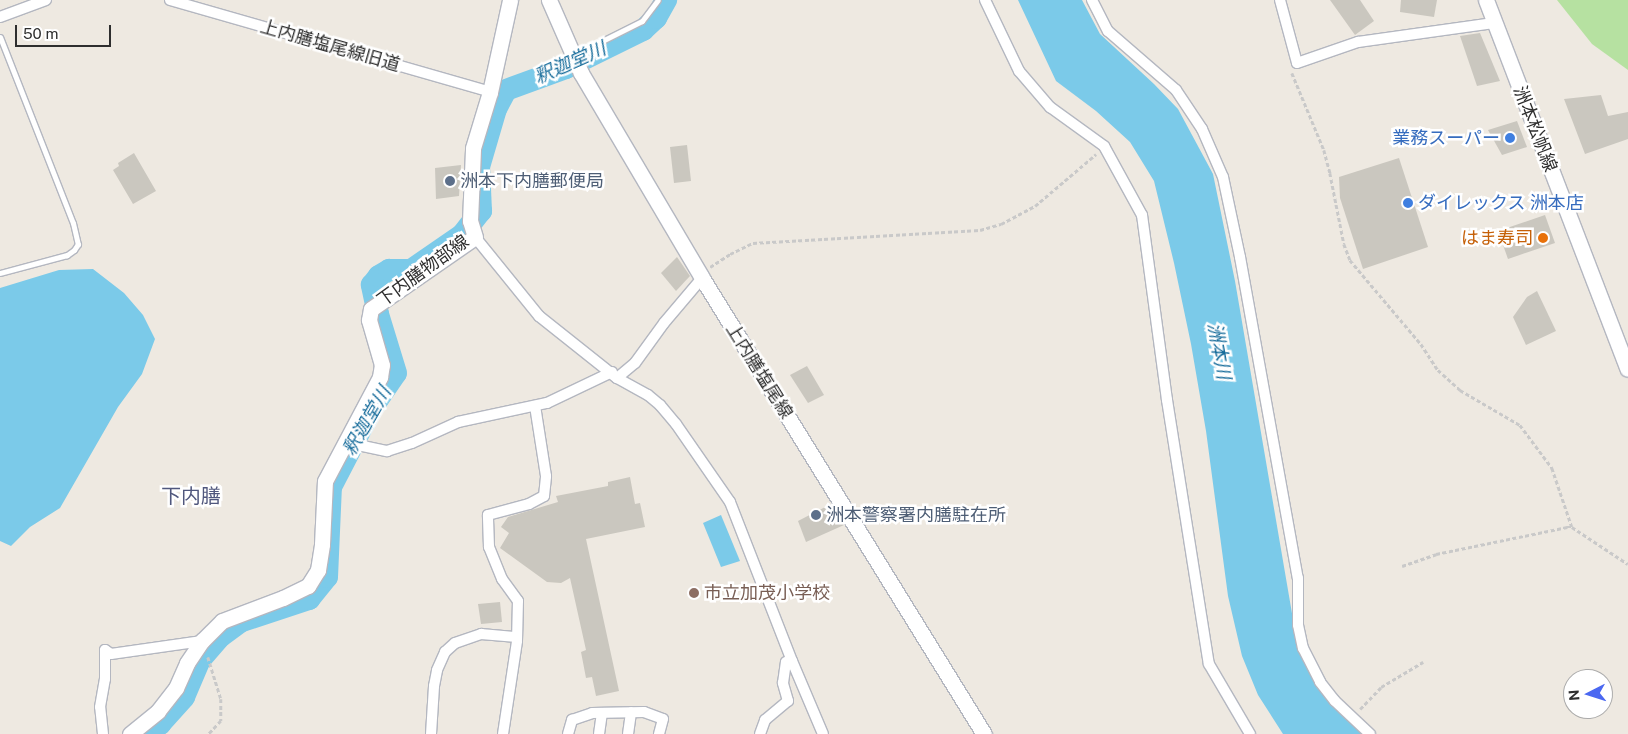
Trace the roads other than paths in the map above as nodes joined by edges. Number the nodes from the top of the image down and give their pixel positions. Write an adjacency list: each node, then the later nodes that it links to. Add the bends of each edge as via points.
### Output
1 (46, 0): 10 (street)
2 (170, 0): 14 (street, 上内膳塩尾線旧道)
3 (510, 0): 14 (main road, 下内膳物部線)
4 (549, 0): 13 (main road, 上内膳塩尾線)
5 (658, 0): 13 (lane, via 642,21)
6 (985, 0): 38 (street, via 1019,71 1050,107 1104,146 1142,215 1167,400 1209,664)
7 (1092, 0): 39 (street, via 1108,32 1176,90 1202,129 1223,177 1298,578 1298,624 1303,648 1320,682)
8 (1280, 0): 11 (street, via 1297,63 1358,42)
9 (1486, 0): 11 (main road, 洲本松帆線)
10 (0, 18)
11 (1494, 23): 18 (main road, 洲本松帆線)
12 (0, 37): 16 (lane, via 73,223 78,244 67,255)
13 (574, 56): 17 (main road, 上内膳塩尾線)
14 (490, 92): 15 (main road, 下内膳物部線, via 474,148)
15 (472, 229): 19 (street, via 539,316 589,358); 21 (main road, 下内膳物部線, via 376,305 369,320 382,365 380,377)
16 (0, 273)
17 (702, 278): 19 (street, via 635,363); 37 (main road, 上内膳塩尾線)
18 (1628, 369)
19 (615, 375): 20 (street); 24 (street, via 660,405 730,502)
20 (535, 406): 21 (street, via 458,422 386,451); 22 (street, via 546,476 544,496 529,504 488,514 489,547 502,579 518,601)
21 (351, 442): 23 (main road, 下内膳物部線, via 325,481 318,570 308,586 222,621)
22 (517, 637): 29 (street, via 482,634 454,642 445,652 434,686); 30 (street)
23 (202, 642): 27 (street, via 111,654 105,650 100,714); 28 (main road, 下内膳物部線, via 187,663 176,688 158,711)
24 (792, 661): 35 (street, via 786,662 783,683 788,701 765,720); 36 (street)
25 (631, 712): 26 (street); 33 (street); 34 (street, via 644,712 662,719)
26 (602, 713): 31 (street, via 572,720); 32 (street)
27 (104, 734)
28 (130, 734)
29 (431, 734)
30 (502, 734)
31 (568, 734)
32 (599, 734)
33 (628, 734)
34 (659, 734)
35 (760, 734)
36 (823, 734)
37 (984, 734)
38 (1250, 734)
39 (1370, 734)

